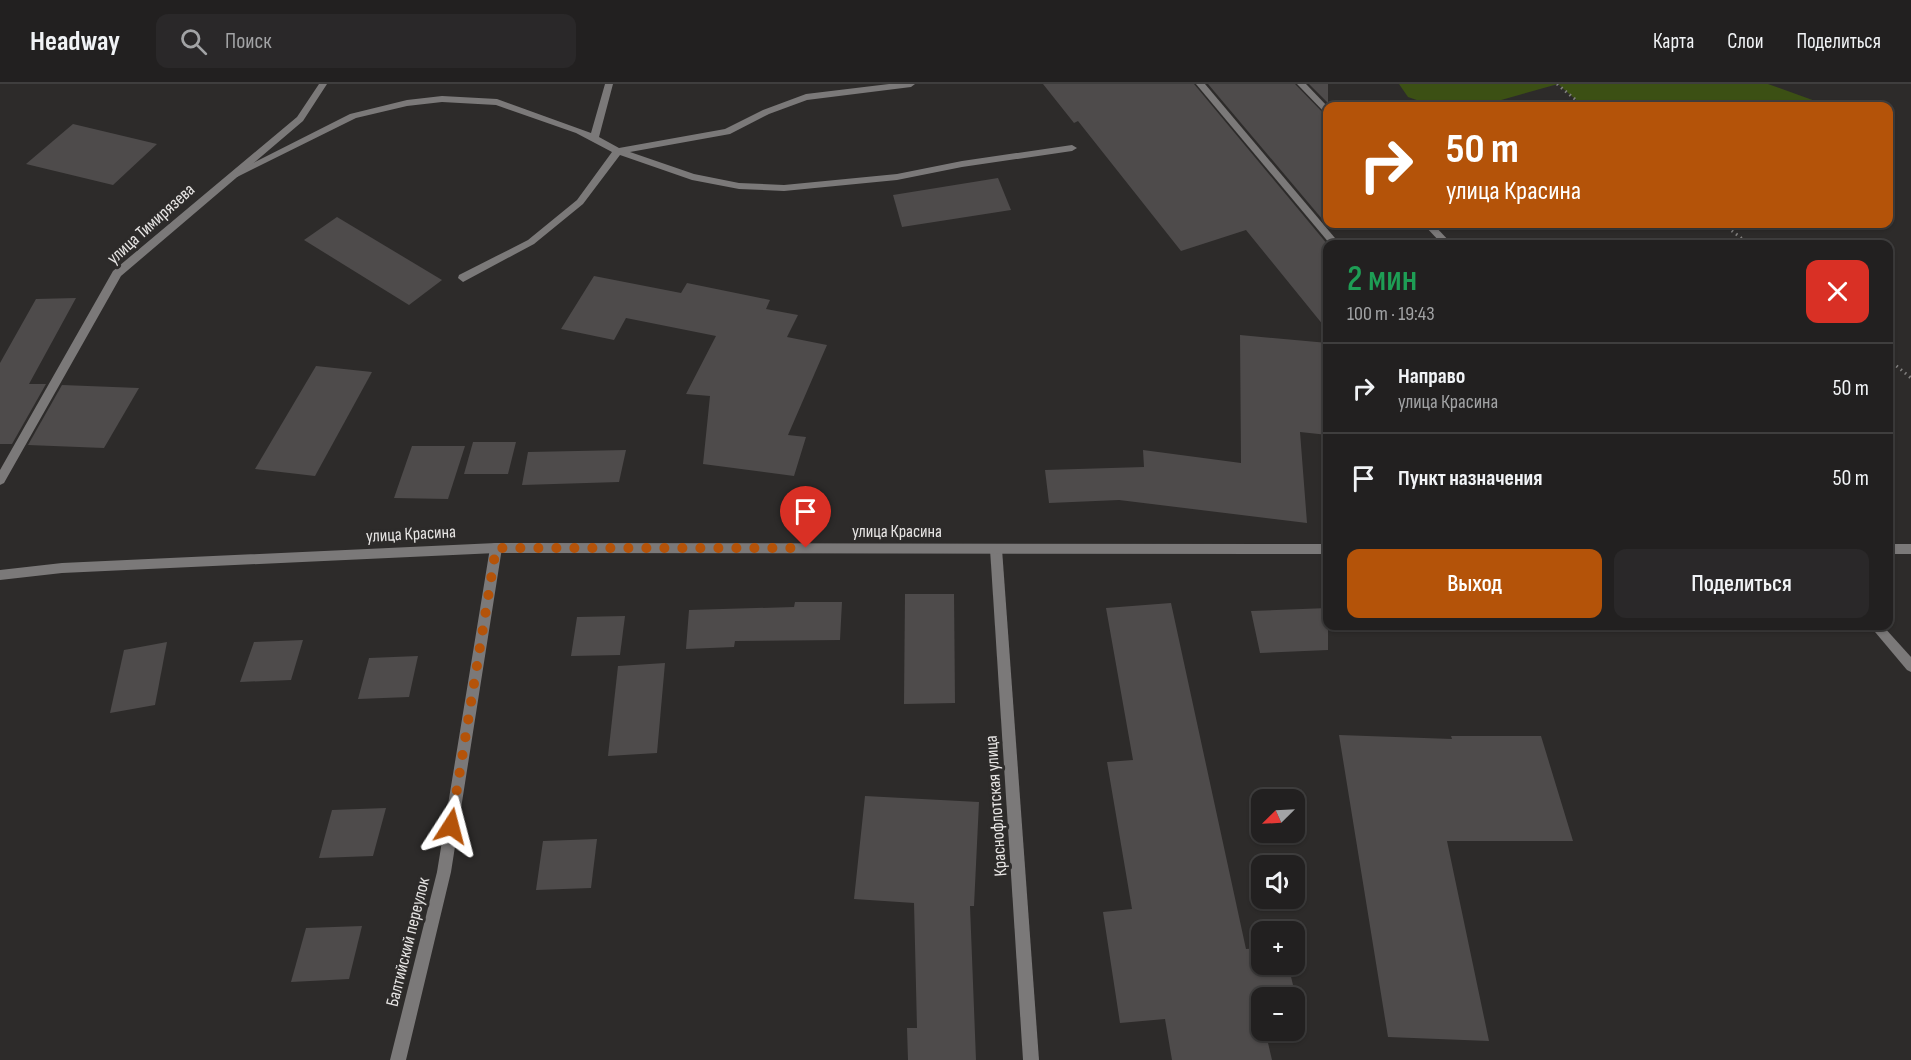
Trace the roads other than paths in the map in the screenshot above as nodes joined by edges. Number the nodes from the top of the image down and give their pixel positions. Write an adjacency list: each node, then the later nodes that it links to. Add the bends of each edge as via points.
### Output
1 (323, 84): 10 (street, улица Тимирязева, via 300,119)
2 (609, 84): 7 (street)
3 (911, 84): 9 (street, via 806,98 727,132)
4 (1200, 84): 12 (street)
5 (1301, 84): 6 (street)
6 (1323, 108)
7 (594, 138): 9 (street); 10 (street, via 497,102 442,99 353,116)
8 (1072, 148): 9 (street, via 897,177 784,188 739,186 692,177)
9 (618, 151): 14 (street, via 580,202 539,235)
10 (230, 177): 15 (street, улица Тимирязева, via 117,274)
11 (1432, 228): 13 (street)
12 (1332, 240)
13 (1443, 240)
14 (463, 278)
15 (0, 480)
16 (496, 548): 17 (street, улица Красина); 21 (street, улица Красина, via 62,568); 24 (street, Балтийский переулок, via 444,872)
17 (996, 549): 18 (street, улица Красина); 25 (street, Краснофлотская улица)
18 (1323, 549)
19 (1893, 549): 20 (street)
20 (1911, 549)
21 (0, 575)
22 (1880, 630): 23 (street)
23 (1911, 666)
24 (398, 1060)
25 (1031, 1060)

